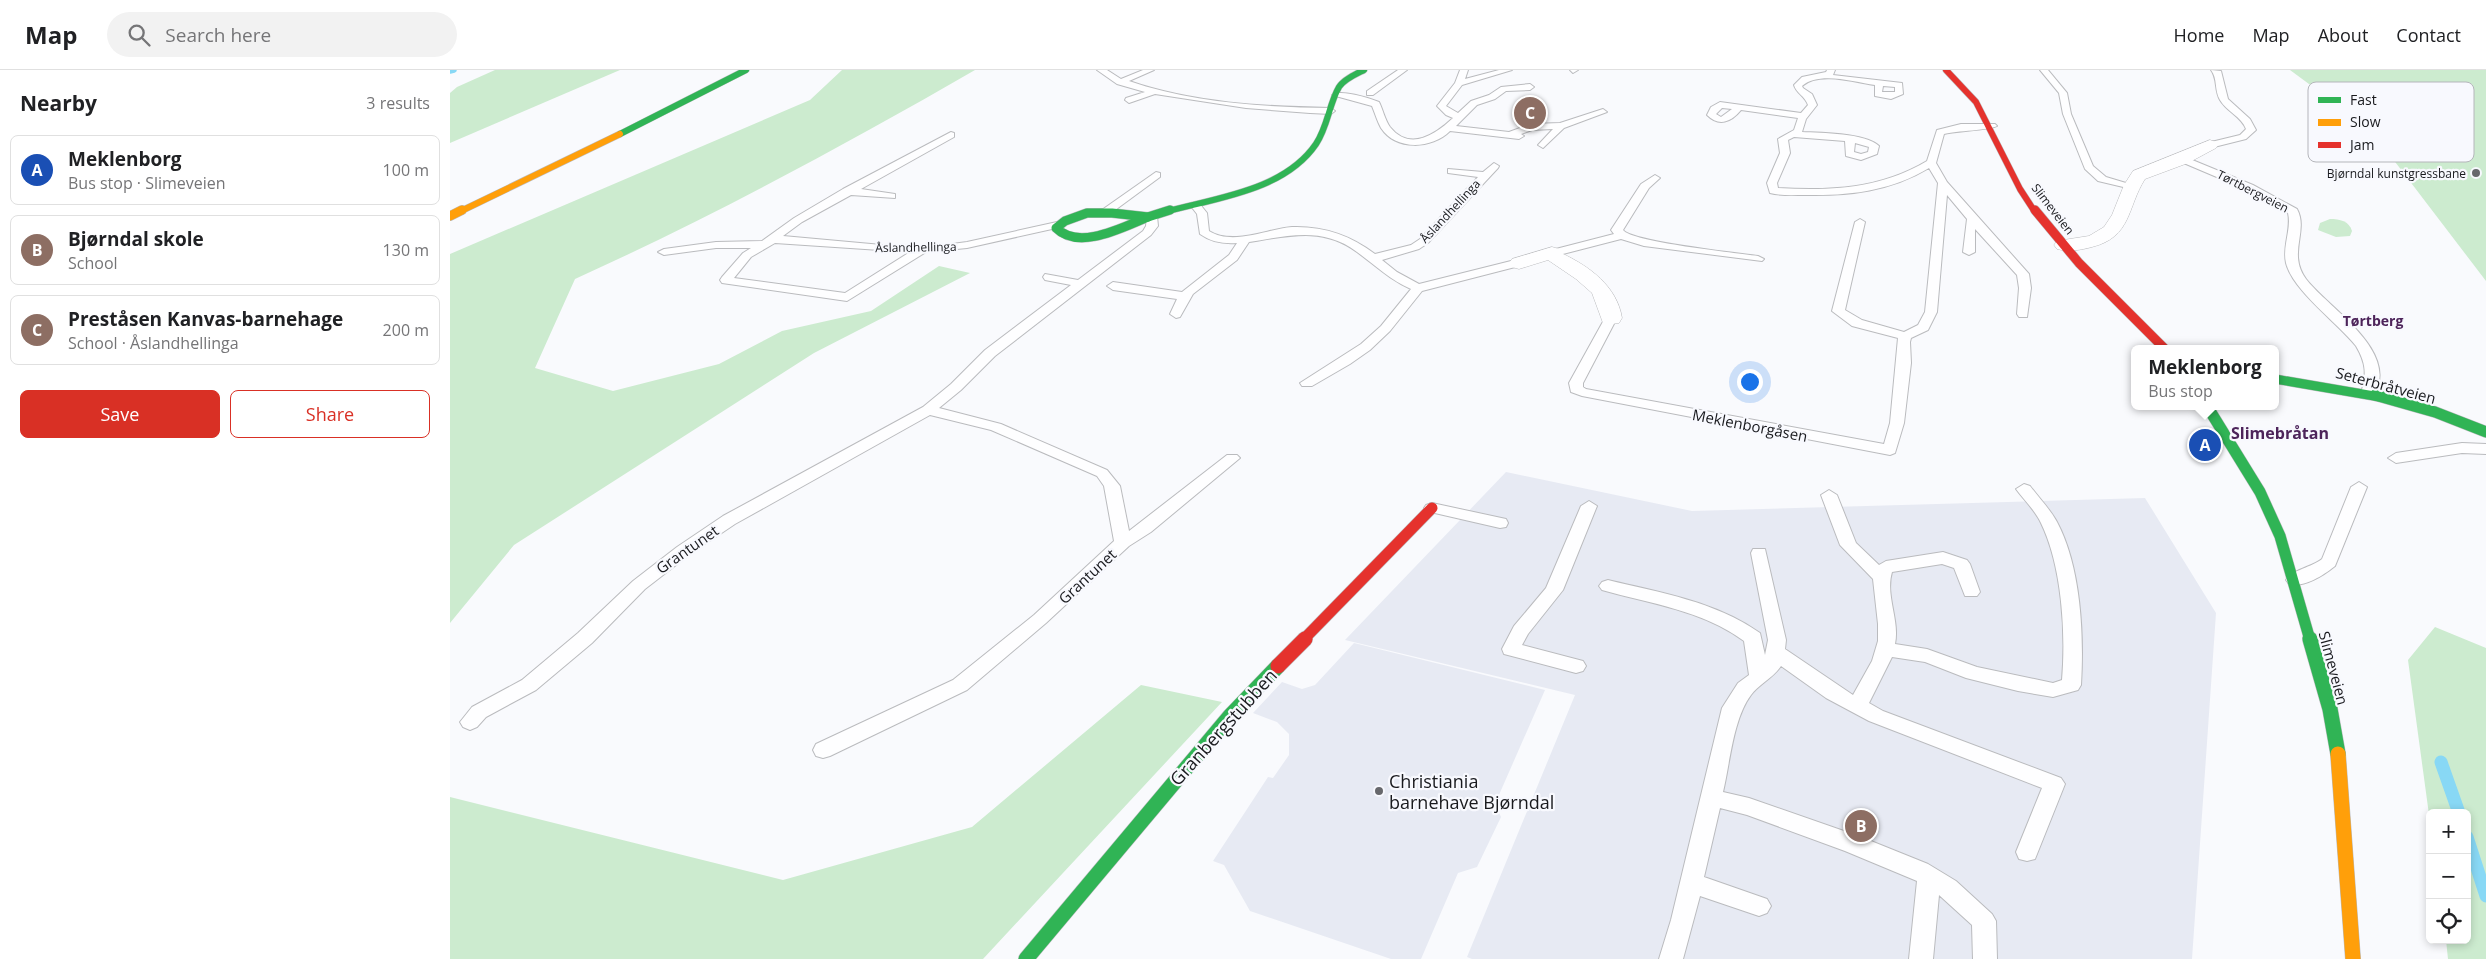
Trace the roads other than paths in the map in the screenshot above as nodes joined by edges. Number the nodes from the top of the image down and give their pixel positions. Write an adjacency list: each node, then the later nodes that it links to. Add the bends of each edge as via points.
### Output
1 (746, 70): 47 (main road)
2 (1101, 70): 14 (lane)
3 (1150, 70): 14 (lane)
4 (1364, 70): 18 (main road, Åslandhellinga, via 1346,81)
5 (1403, 70): 17 (lane)
6 (1464, 70): 13 (lane)
7 (1508, 70): 13 (lane)
8 (1946, 70): 27 (main road, Slimeveien, via 1975,95)
9 (2044, 70): 42 (lane, via 2063,93 2073,130 2089,167 2102,179)
10 (2215, 70): 33 (lane, via 2221,78 2223,97 2251,130 2242,137)
11 (1828, 73): 12 (lane); 24 (lane, via 1806,79 1798,85 1813,105)
12 (1879, 82)
13 (1459, 83): 25 (lane, via 1441,106)
14 (1118, 84): 16 (lane); 19 (lane)
15 (1530, 87): 25 (lane, via 1504,89 1486,100 1474,102)
16 (1154, 92): 19 (lane); 22 (lane, via 1280,110)
17 (1370, 93)
18 (1336, 95): 22 (main road, Åslandhellinga); 28 (lane, via 1376,104 1385,127 1392,135 1405,141 1426,142)
19 (1141, 97): 20 (lane)
20 (1129, 100)
21 (1739, 107): 24 (lane)
22 (1331, 111): 45 (main road, Åslandhellinga, via 1315,146 1290,169 1254,187)
23 (1603, 112): 26 (lane)
24 (1804, 116): 29 (lane, via 1798,131)
25 (1459, 117): 28 (lane)
26 (1561, 126): 28 (lane, via 1524,128 1514,136); 32 (lane)
27 (1992, 126): 35 (lane, via 1940,132); 55 (main road, Slimeveien, via 2024,196)
28 (1449, 128)
29 (1793, 134): 31 (lane); 35 (lane, via 1783,139 1785,153 1772,183 1774,190 1838,192 1882,186 1918,172)
30 (951, 135): 43 (lane)
31 (1850, 140)
32 (1543, 145)
33 (2210, 145): 34 (street)
34 (2182, 159): 42 (street, via 2139,175); 76 (lane, Tørtbergveien, via 2249,187 2293,211 2291,252 2295,272 2325,308 2351,330 2364,350 2373,370)
35 (1931, 163): 41 (lane)
36 (1494, 166): 39 (lane, Åslandhellinga)
37 (1452, 171): 39 (lane)
38 (1156, 175): 46 (lane)
39 (1484, 175): 60 (lane, Åslandhellinga, via 1424,241 1415,247)
40 (1655, 178): 52 (lane, via 1645,186 1617,230)
41 (1943, 183): 49 (lane); 72 (lane, via 1931,312 1924,327)
42 (2132, 188): 55 (street, via 2111,233 2091,242)
43 (847, 191): 44 (lane); 54 (lane, via 798,220)
44 (891, 196)
45 (1195, 206): 48 (main road, Åslandhellinga); 53 (lane, via 1202,213 1206,234)
46 (1103, 214): 48 (main road, Åslandhellinga); 51 (main road, Åslandhellinga, via 1070,216)
47 (450, 216)
48 (1150, 216): 51 (main road, Åslandhellinga, via 1080,237 1062,235 1056,231); 65 (lane, Grantunet, via 1152,226 1147,233)
49 (1973, 218): 58 (lane); 70 (lane, via 2024,274)
50 (1860, 222): 72 (lane, via 1838,311 1857,323)
51 (1056, 225): 56 (lane, Åslandhellinga, via 967,245)
52 (1622, 236): 59 (lane); 61 (lane, via 1644,243)
53 (1244, 239): 60 (lane, via 1290,231 1323,232 1352,241); 68 (lane, via 1234,256)
54 (769, 242): 56 (lane, Åslandhellinga); 57 (lane); 64 (lane, via 737,264)
55 (2064, 245): 73 (main road, Slimeveien)
56 (923, 249): 64 (lane, via 847,296)
57 (664, 252)
58 (1969, 252)
59 (1554, 255): 62 (street); 71 (street, via 1595,283 1606,297)
60 (1374, 258): 67 (lane, via 1402,282)
61 (1758, 259)
62 (1519, 263): 67 (lane)
63 (1048, 277): 65 (lane)
64 (726, 280)
65 (1082, 284): 77 (lane, Grantunet, via 990,353)
66 (1113, 286): 68 (lane)
67 (1418, 288): 75 (lane, via 1370,345 1352,359)
68 (1182, 296): 69 (lane)
69 (1176, 314)
70 (2022, 314)
71 (1611, 318): 72 (lane, Meklenborgåsen, via 1576,384 1576,389 1582,392 1890,450 1897,423)
72 (1906, 336)
73 (2162, 345)
74 (2279, 380): 76 (main road, Seterbråtveien)
75 (1307, 383)
76 (2368, 393): 79 (main road, Seterbråtveien)
77 (928, 410): 89 (lane, Grantunet, via 996,427 1102,473 1112,486); 100 (lane, Grantunet, via 747,509 691,545 639,585 529,685 480,712)
78 (2209, 410): 92 (main road, Slimeveien, via 2264,500)
79 (2486, 432)
80 (2486, 449): 82 (lane, via 2462,448)
81 (1232, 458): 89 (lane, Grantunet)
82 (2396, 458)
83 (2359, 487): 92 (lane, via 2329,562)
84 (2024, 489): 95 (lane, via 2041,508 2050,526 2067,589 2074,656 2071,685 2053,690 2018,684 1973,673 1927,656)
85 (1829, 495): 91 (lane, via 1848,545)
86 (1589, 506): 97 (lane, via 1554,590 1520,632 1511,649)
87 (1432, 508): 88 (lane); 107 (main road, Granbergstubben, via 1230,716)
88 (1500, 523)
89 (1123, 542): 101 (lane, Grantunet, via 1040,619 960,685)
90 (1759, 553): 96 (lane, via 1777,640)
91 (1881, 577): 94 (lane, via 1886,567 1948,559 1961,564); 95 (lane, via 1888,632)
92 (2295, 580): 111 (main road, Slimeveien, via 2330,709 2340,763)
93 (1608, 586): 98 (lane, via 1690,607 1737,624 1753,638)
94 (1971, 592)
95 (1884, 649): 99 (lane, via 1880,665)
96 (1775, 652): 98 (lane, via 1773,663); 99 (lane)
97 (1576, 666)
98 (1759, 678): 102 (lane, via 1745,688 1732,708)
99 (1857, 706): 103 (lane, via 1918,733 2054,784)
100 (470, 722)
101 (823, 750)
102 (1711, 797): 104 (lane, via 1853,844); 105 (lane)
103 (2027, 852)
104 (1929, 877): 109 (lane); 110 (lane, via 1948,888 1984,922)
105 (1692, 883): 106 (lane); 108 (lane)
106 (1759, 906)
107 (1026, 959)
108 (1671, 959)
109 (1921, 959)
110 (1984, 959)
111 (2353, 959)

